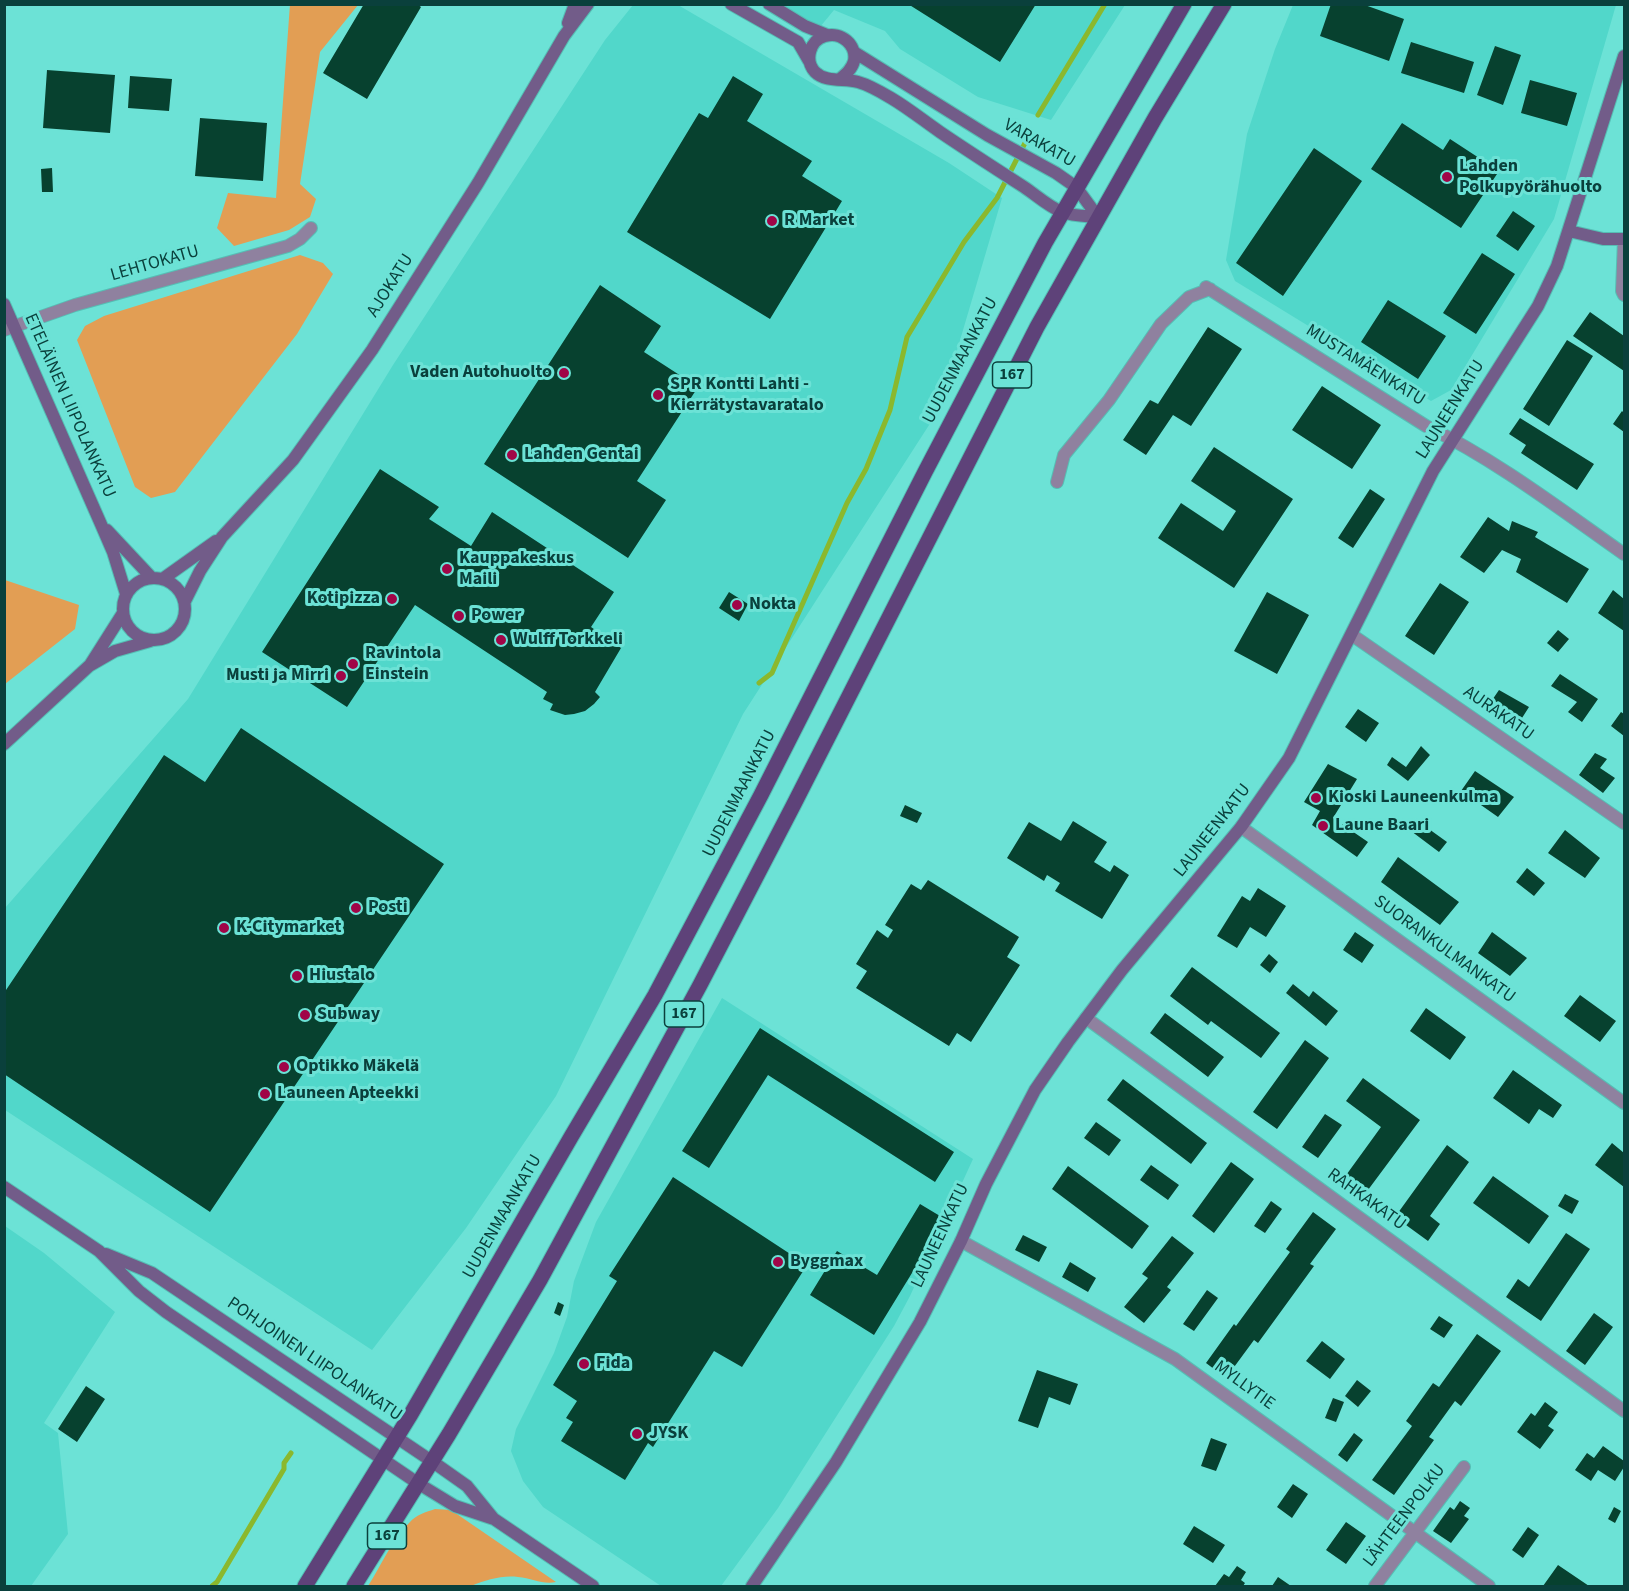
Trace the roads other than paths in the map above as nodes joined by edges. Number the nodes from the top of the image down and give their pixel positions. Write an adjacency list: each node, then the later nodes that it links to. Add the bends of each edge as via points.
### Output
1 (575, 4): 8 (street, AJOKATU)
2 (588, 4): 8 (street, AJOKATU)
3 (731, 4): 11 (street, via 798,42)
4 (769, 4): 7 (street)
5 (1184, 4): 13 (main road, UUDENMAANKATU / 167)
6 (1224, 4): 15 (main road, 167)
7 (827, 35): 9 (street, via 844,38); 11 (street, via 813,45)
8 (564, 36): 25 (street, AJOKATU, via 478,183 372,350 294,460)
9 (854, 52): 12 (street, via 850,69); 13 (street, VARAKATU)
10 (1624, 56): 17 (street, LAUNEENKATU)
11 (809, 62): 12 (street, via 819,76)
12 (840, 79): 14 (street, via 860,82 892,98)
13 (1076, 187): 14 (main road, UUDENMAANKATU / 167); 15 (street, VARAKATU)
14 (1062, 212): 15 (street); 43 (main road, UUDENMAANKATU / 167, via 655,995)
15 (1098, 217): 45 (main road, 167, via 981,434 700,985 540,1280)
16 (311, 228): 21 (street, LEHTOKATU, via 288,246 75,305)
17 (1569, 231): 18 (street, via 1603,239); 22 (street, LAUNEENKATU, via 1538,306)
18 (1624, 239): 19 (street)
19 (1624, 295)
20 (4, 304): 21 (street, ETELÄINEN LIIPOLANKATU)
21 (9, 328): 24 (street, ETELÄINEN LIIPOLANKATU)
22 (1454, 440): 23 (street, MUSTAMÄENKATU, via 1208,288 1190,297 1161,324 1109,400 1064,456); 26 (street, MUSTAMÄENKATU); 31 (street, LAUNEENKATU, via 1412,510)
23 (1057, 482)
24 (100, 522): 27 (street, ETELÄINEN LIIPOLANKATU); 28 (street, ETELÄINEN LIIPOLANKATU)
25 (222, 537): 27 (street, AJOKATU); 29 (street, AJOKATU)
26 (1624, 554)
27 (158, 578): 28 (street, via 138,581); 29 (street, via 174,584)
28 (126, 594): 30 (street)
29 (185, 601): 32 (street, via 184,619 178,630)
30 (123, 613): 32 (street, via 134,633); 33 (street)
31 (1352, 635): 35 (street, AURAKATU); 36 (street, LAUNEENKATU, via 1288,758)
32 (153, 640): 33 (street, via 115,651)
33 (89, 666): 34 (street)
34 (4, 744)
35 (1624, 823)
36 (1241, 827): 37 (street, LAUNEENKATU); 38 (street, SUORANKULMANKATU)
37 (1086, 1018): 40 (street, LAUNEENKATU, via 1035,1090); 42 (street, RAHKAKATU)
38 (1624, 1103)
39 (4, 1187): 41 (street, POHJOINEN LIIPOLANKATU)
40 (961, 1241): 49 (street, MYLLYTIE, via 1175,1359); 53 (street, LAUNEENKATU, via 874,1400)
41 (99, 1251): 43 (street, POHJOINEN LIIPOLANKATU, via 152,1273); 44 (street, POHJOINEN LIIPOLANKATU, via 166,1312)
42 (1624, 1411)
43 (397, 1437): 44 (main road, UUDENMAANKATU / 167); 45 (street, POHJOINEN LIIPOLANKATU)
44 (382, 1460): 47 (street, POHJOINEN LIIPOLANKATU); 50 (main road, UUDENMAANKATU / 167)
45 (433, 1462): 47 (main road, 167); 48 (street, POHJOINEN LIIPOLANKATU, via 467,1486)
46 (1464, 1467): 49 (street, LÄHTEENPOLKU)
47 (419, 1484): 48 (street, POHJOINEN LIIPOLANKATU, via 455,1506); 51 (main road, 167)
48 (494, 1519): 52 (street, POHJOINEN LIIPOLANKATU)
49 (1415, 1533): 54 (street, LÄHTEENPOLKU); 55 (street, MYLLYTIE)
50 (305, 1587)
51 (354, 1587)
52 (592, 1587)
53 (752, 1587)
54 (1375, 1587)
55 (1489, 1587)

